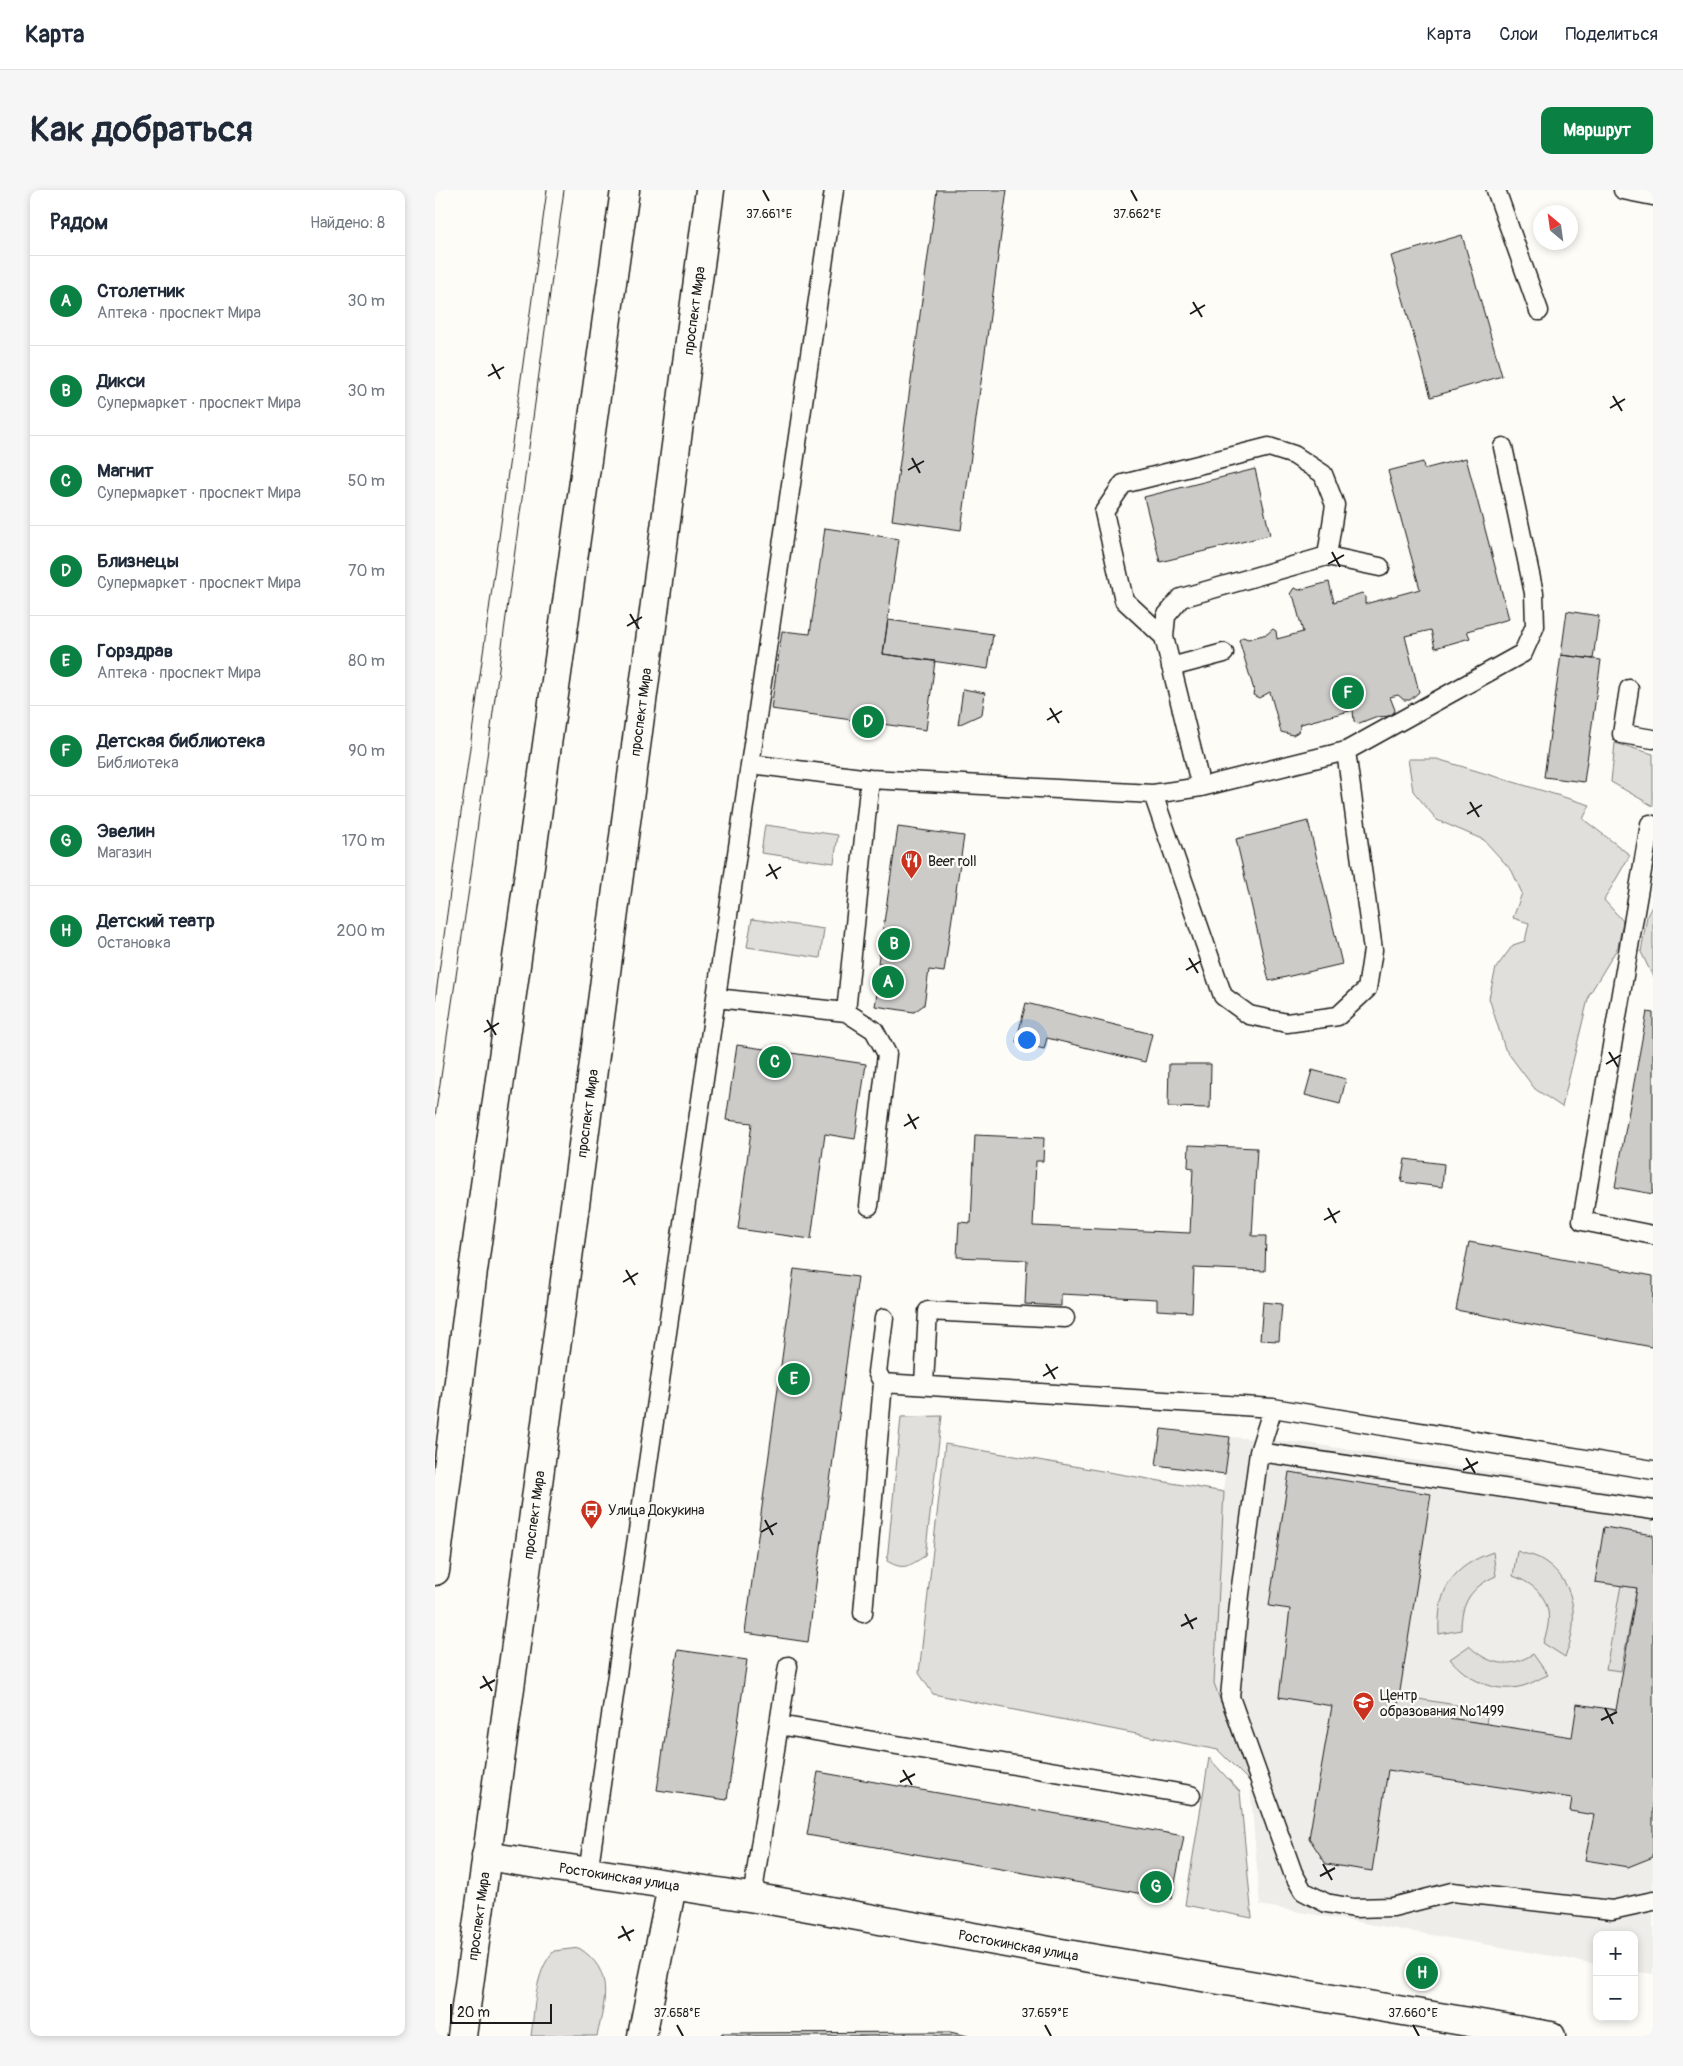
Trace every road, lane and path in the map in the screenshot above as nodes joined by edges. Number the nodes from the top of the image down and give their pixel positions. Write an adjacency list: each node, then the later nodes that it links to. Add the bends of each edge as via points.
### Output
1 (625, 190): 34 (main road, via 472,1278)
2 (710, 190): 39 (main road, проспект Мира, via 535,1512)
3 (834, 190): 17 (lane)
4 (1496, 190): 7 (lane)
5 (1623, 190): 6 (lane)
6 (1653, 196)
7 (1539, 310)
8 (1503, 447): 16 (lane, via 1535,593 1535,626 1523,654)
9 (1327, 556): 10 (lane); 11 (lane, via 1181,598 1166,616); 11 (lane, via 1335,505 1323,474 1294,455 1269,447 1123,484 1104,512 1124,600)
10 (1380, 567)
11 (1164, 637): 13 (lane)
12 (1225, 653): 13 (lane)
13 (1171, 667): 19 (lane)
14 (1629, 688): 15 (lane, via 1622,734)
15 (1653, 739)
16 (1346, 751): 19 (lane); 20 (lane, via 1373,950 1367,989 1338,1016 1287,1023 1249,1015 1223,996)
17 (750, 764): 18 (lane); 22 (lane)
18 (870, 779): 20 (lane); 23 (lane)
19 (1201, 787): 20 (lane)
20 (1153, 794)
21 (1653, 826): 25 (lane, via 1650,824 1582,1221)
22 (716, 998): 23 (lane); 40 (lane)
23 (846, 1012): 24 (lane, via 874,1030 887,1054)
24 (869, 1206)
25 (1653, 1235)
26 (884, 1318): 28 (lane, via 877,1372)
27 (1065, 1318): 29 (lane, via 928,1311)
28 (883, 1382): 29 (lane); 35 (lane)
29 (924, 1384): 30 (lane)
30 (1273, 1408): 31 (lane); 32 (lane)
31 (1259, 1452): 33 (lane); 43 (lane, via 1230,1697 1293,1872 1303,1891 1325,1903 1354,1908 1393,1907 1452,1892 1611,1910)
32 (1653, 1470)
33 (1653, 1510)
34 (435, 1571)
35 (863, 1613)
36 (788, 1666): 37 (lane)
37 (779, 1725): 38 (lane); 42 (lane)
38 (1191, 1795)
39 (486, 1856): 40 (main road, Ростокинская улица); 44 (main road, проспект Мира)
40 (587, 1873): 41 (main road, Ростокинская улица)
41 (672, 1886): 42 (main road, Ростокинская улица); 45 (main road)
42 (752, 1898): 46 (main road, Ростокинская улица)
43 (1653, 1901)
44 (462, 2036)
45 (642, 2036)
46 (1551, 2036)

